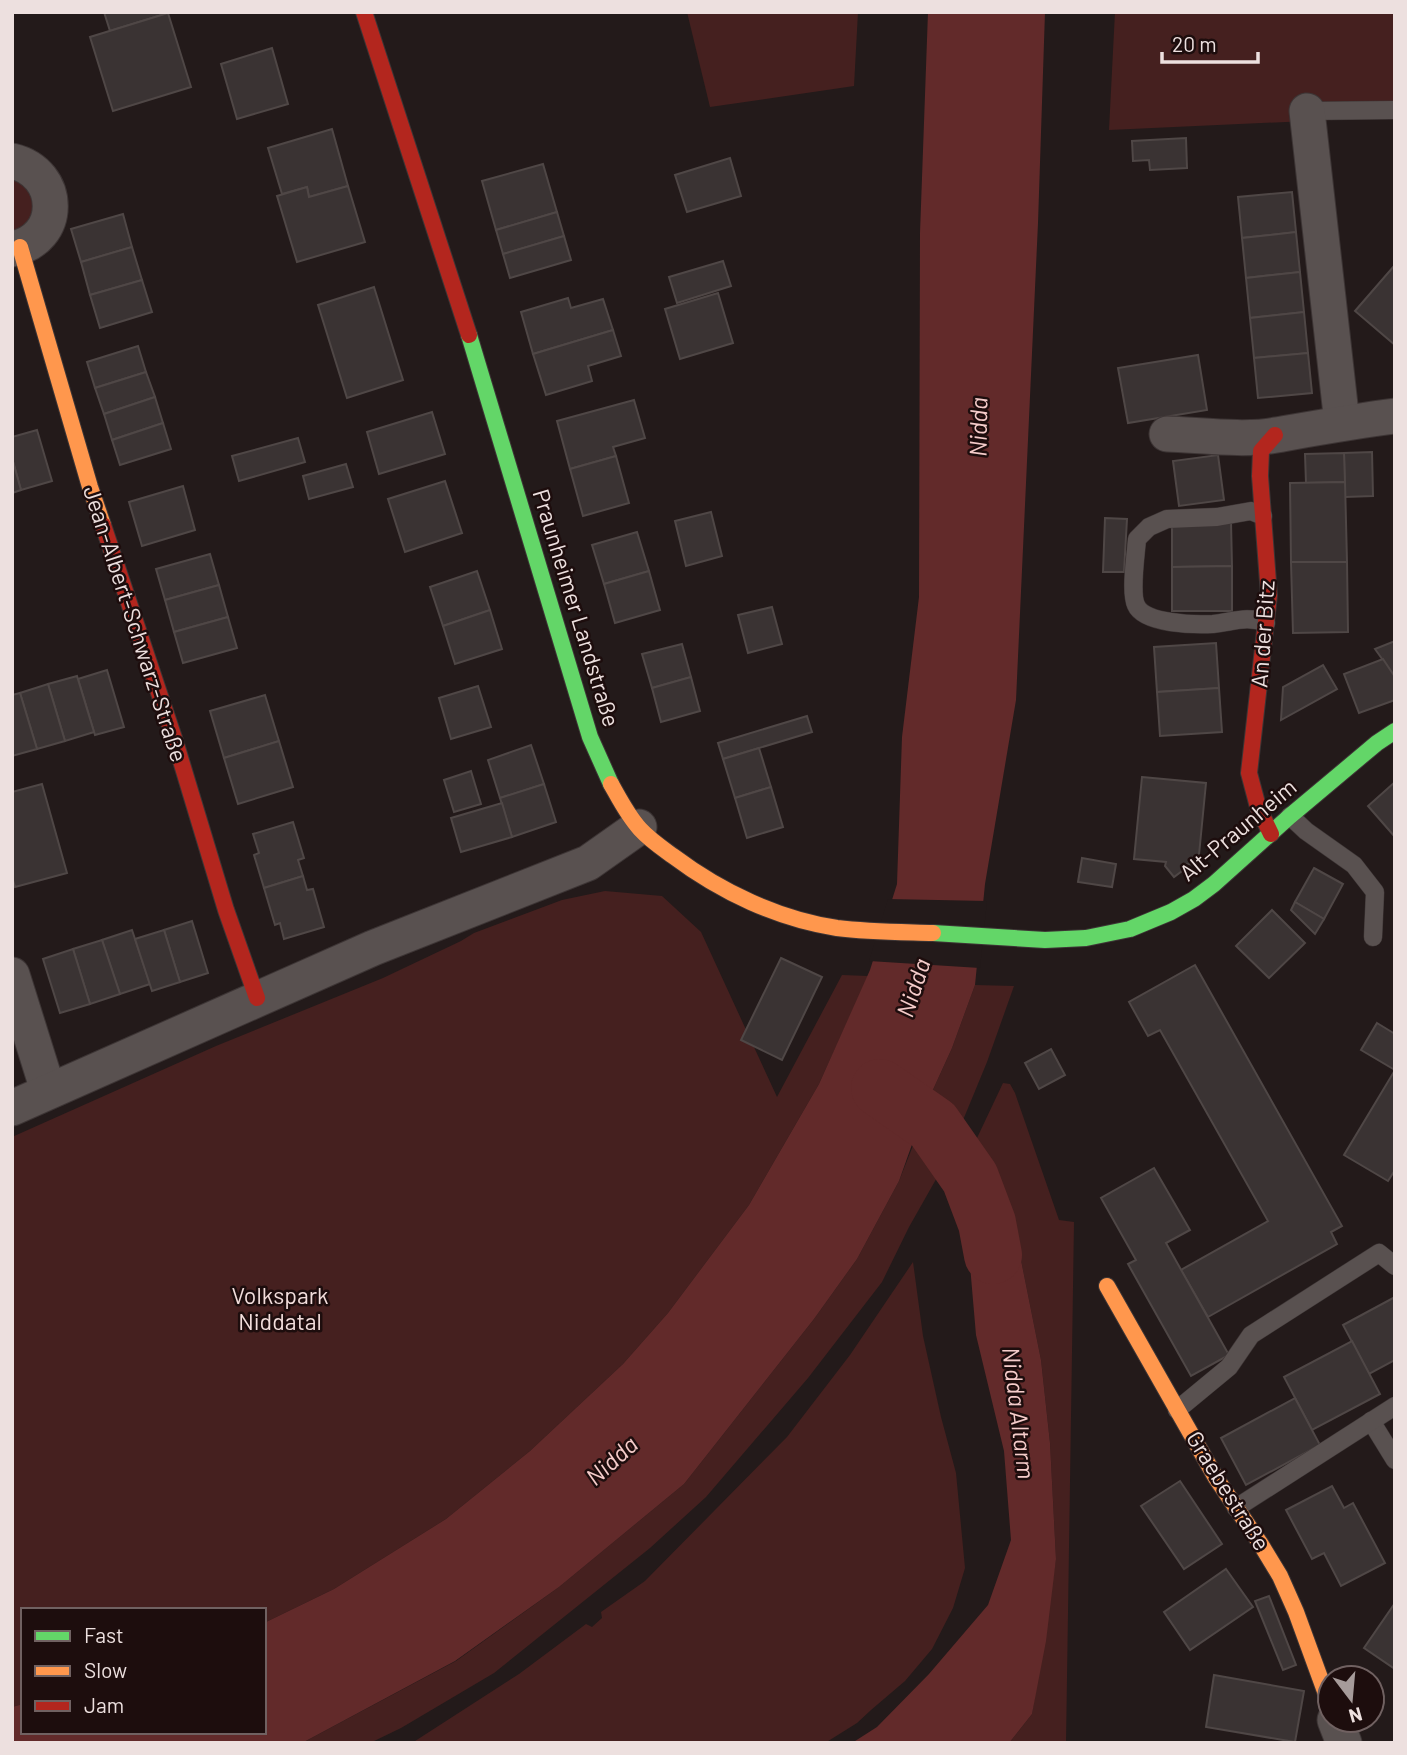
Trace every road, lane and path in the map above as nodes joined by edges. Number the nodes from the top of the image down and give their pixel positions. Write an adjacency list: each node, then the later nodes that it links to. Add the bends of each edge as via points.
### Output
1 (364, 12): 14 (main road, Praunheimer Landstraße, via 508,460 590,737)
2 (1395, 110): 3 (lane)
3 (1307, 111): 7 (street)
4 (12, 161): 5 (street, Jean-Albert-Schwarz-Straße, via 35,171 50,197 41,232 32,242)
5 (16, 248): 19 (main road, Jean-Albert-Schwarz-Straße)
6 (1395, 416): 7 (street)
7 (1342, 423): 9 (street)
8 (1167, 434): 9 (street)
9 (1275, 435): 10 (main road, An der Bitz, via 1261,452)
10 (1263, 516): 11 (main road, An der Bitz, via 1269,595); 11 (lane, via 1251,511 1167,519 1149,527 1137,539 1134,592 1142,613 1165,622 1210,624 1255,618)
11 (1266, 623): 15 (main road, An der Bitz, via 1249,773)
12 (1395, 732): 13 (main road, Alt-Praunheim)
13 (1290, 816): 15 (main road, Alt-Praunheim); 16 (lane, via 1354,865 1375,892)
14 (639, 827): 17 (main road, Praunheimer Landstraße, via 713,884 776,913 839,928); 19 (street, via 588,863)
15 (1271, 835): 17 (main road, Alt-Praunheim, via 1194,899 1130,929 1086,938)
16 (1373, 937)
17 (1013, 938)
18 (12, 975): 20 (street)
19 (257, 998): 20 (street)
20 (48, 1090): 21 (street)
21 (12, 1108)
22 (1395, 1266): 25 (lane, via 1379,1253 1251,1335 1229,1367)
23 (1107, 1286): 25 (main road, Graebestraße)
24 (1395, 1406): 26 (lane)
25 (1177, 1410): 28 (main road, Graebestraße)
26 (1371, 1421): 27 (lane); 28 (lane)
27 (1395, 1460)
28 (1236, 1508): 29 (main road, Graebestraße, via 1280,1576)
29 (1316, 1667)

